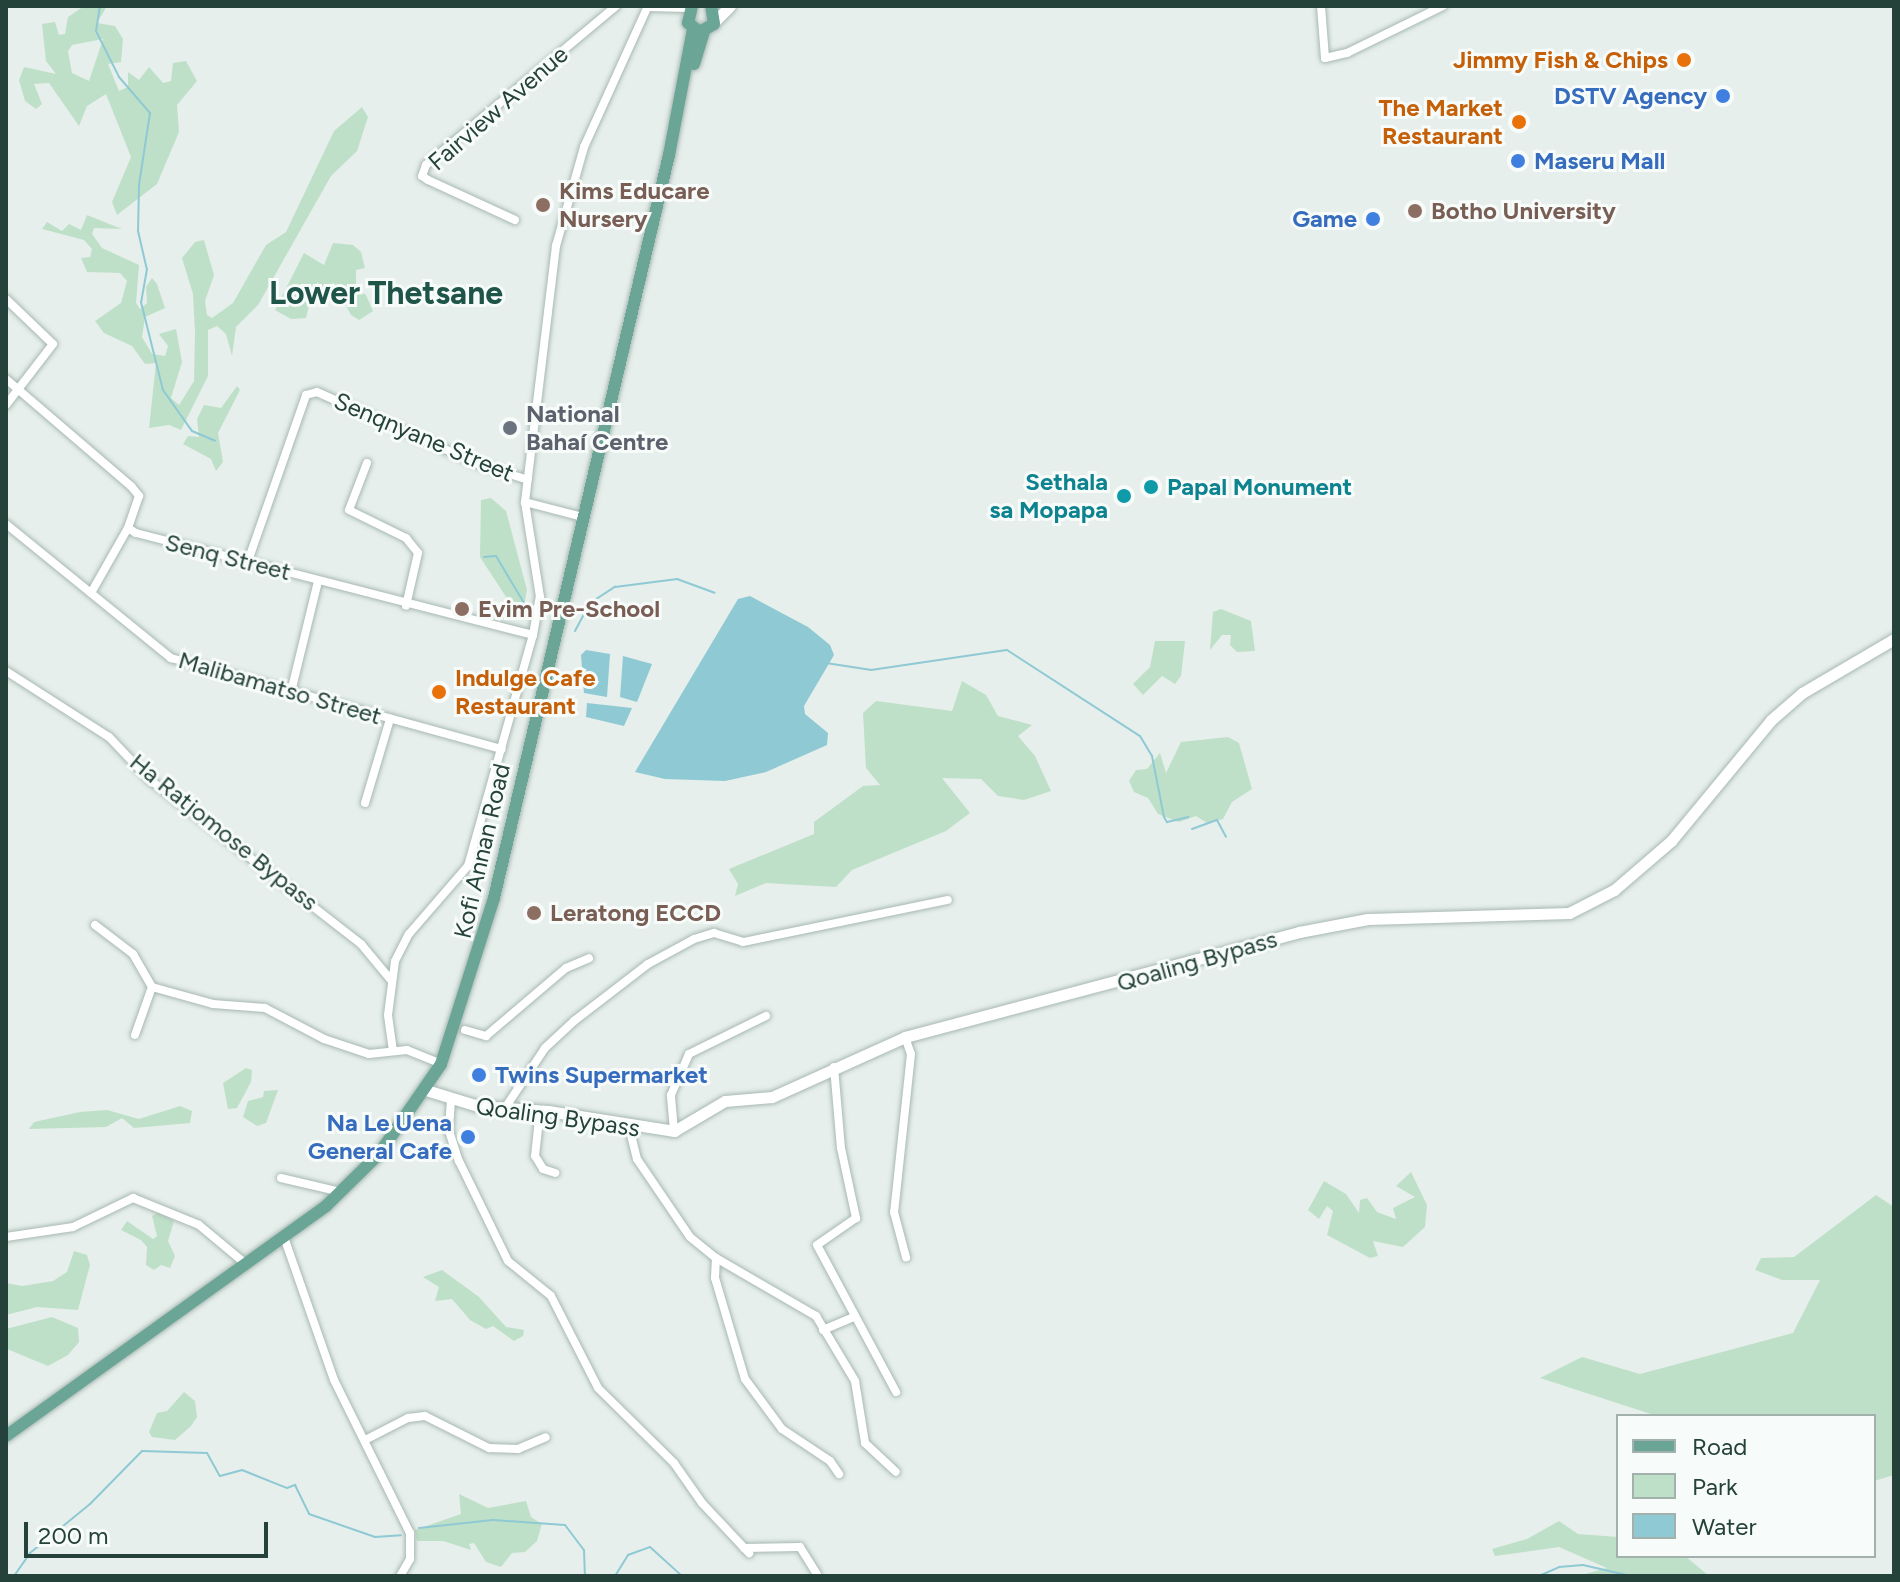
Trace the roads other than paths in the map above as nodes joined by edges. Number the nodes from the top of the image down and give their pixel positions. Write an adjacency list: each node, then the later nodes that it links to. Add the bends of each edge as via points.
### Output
1 (616, 6): 8 (street, Fairview Avenue, via 426,165 422,176 428,180)
2 (648, 6): 7 (street); 14 (street, via 569,190 543,336 538,423)
3 (730, 6): 6 (main road)
4 (1321, 6): 5 (street, via 1325,58 1347,53)
5 (1443, 6)
6 (715, 10): 7 (main road)
7 (693, 19): 16 (main road, Kofi Annan Road, via 685,81)
8 (515, 220)
9 (6, 299): 11 (street, via 53,344)
10 (6, 379): 11 (street)
11 (19, 390): 12 (street); 18 (street, via 139,496)
12 (6, 405)
13 (367, 463): 22 (street, via 349,510 406,538 418,553)
14 (528, 480): 15 (street); 19 (street, Senqnyane Street, via 478,464 317,392 306,395)
15 (525, 502): 16 (street); 23 (street, via 540,597)
16 (583, 517): 40 (main road, Kofi Annan Road, via 482,947)
17 (6, 524): 21 (street, Malibamatso Street)
18 (128, 528): 19 (street, Senq Street); 21 (street)
19 (248, 561): 20 (street, Senq Street)
20 (318, 581): 22 (street, Senq Street); 26 (street)
21 (91, 593): 26 (street, Malibamatso Street, via 171,658)
22 (406, 606): 23 (street, Senq Street)
23 (533, 635): 28 (street)
24 (1894, 639): 38 (main road, Qoaling Bypass, via 1802,693 1771,720 1671,841 1614,890 1569,913 1338,923)
25 (6, 671): 33 (street, Ha Ratjomose Bypass, via 109,737 149,779 361,944)
26 (291, 692): 27 (street, Malibamatso Street)
27 (390, 719): 28 (street, Malibamatso Street); 29 (street)
28 (502, 749): 33 (street, via 468,866 401,946)
29 (365, 803)
30 (948, 900): 44 (street, via 743,942 714,933 694,939 648,964 574,1021 545,1048)
31 (95, 925): 34 (street, via 133,954)
32 (589, 958): 36 (street, via 566,968 486,1036)
33 (391, 980): 39 (street)
34 (152, 987): 37 (street); 39 (street, via 213,1004 265,1008 324,1039 380,1056)
35 (766, 1016): 47 (street, via 689,1054 671,1095)
36 (465, 1030)
37 (135, 1035)
38 (905, 1037): 41 (main road, Qoaling Bypass); 53 (street, via 911,1054 894,1212)
39 (393, 1051): 40 (street, via 422,1053)
40 (441, 1064): 42 (main road, Kofi Annan Road)
41 (834, 1067): 47 (main road, Qoaling Bypass, via 772,1097 725,1101); 56 (street, via 841,1148 856,1218 817,1245)
42 (426, 1090): 43 (main road, Qoaling Bypass); 50 (main road, Kofi Annan Road, via 379,1154)
43 (451, 1100): 44 (main road, Qoaling Bypass); 64 (street, via 449,1131 459,1161 508,1261 551,1296 598,1388 674,1463 747,1551 800,1547)
44 (505, 1108): 45 (main road, Qoaling Bypass)
45 (540, 1110): 46 (main road, Qoaling Bypass); 48 (street, via 535,1156 543,1169)
46 (629, 1127): 47 (main road, Qoaling Bypass); 54 (street, via 637,1159 680,1225)
47 (674, 1131)
48 (555, 1173)
49 (281, 1178): 50 (street)
50 (342, 1192): 52 (main road, Kofi Annan Road)
51 (6, 1237): 55 (street, via 73,1227 133,1198 199,1225)
52 (285, 1240): 55 (main road, Kofi Annan Road); 61 (street, via 334,1380)
53 (906, 1257)
54 (716, 1258): 57 (street, via 816,1316); 63 (street, via 715,1278 745,1379 782,1429 830,1461)
55 (247, 1265): 59 (main road, Kofi Annan Road)
56 (854, 1317): 57 (street); 58 (street)
57 (823, 1330): 62 (street, via 859,1393 858,1419 865,1443)
58 (896, 1392)
59 (6, 1436)
60 (546, 1437): 61 (street, via 518,1449 489,1448 425,1416 408,1418)
61 (367, 1439): 65 (street, via 410,1533 410,1559)
62 (896, 1472)
63 (839, 1474)
64 (817, 1574)
65 (400, 1576)

